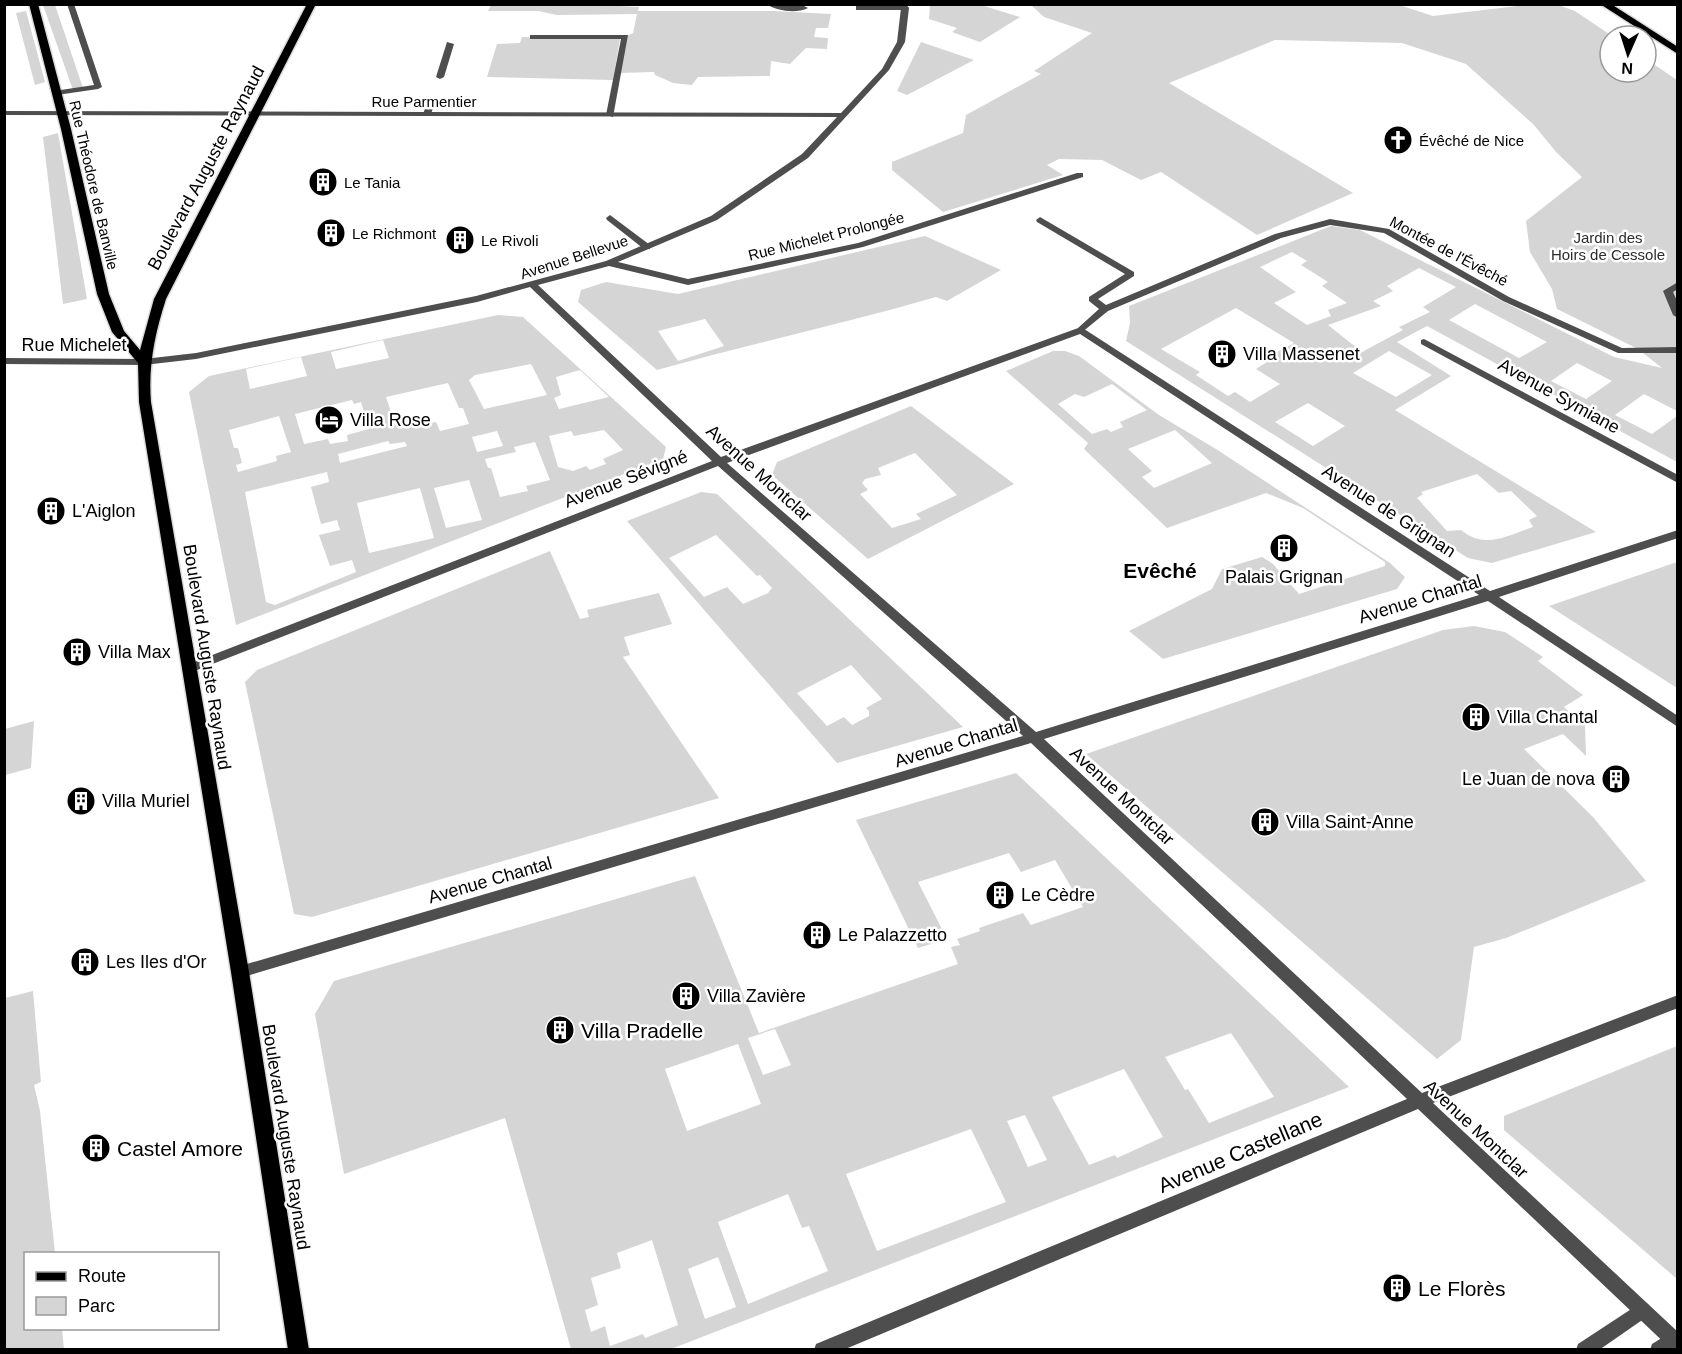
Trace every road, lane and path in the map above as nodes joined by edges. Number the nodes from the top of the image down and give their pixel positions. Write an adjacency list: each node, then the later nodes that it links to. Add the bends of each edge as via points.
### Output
1 (33, 4): 13 (main road, Rue Théodore de Banville)
2 (70, 4): 13 (street, via 98,87)
3 (312, 4): 17 (main road, Boulevard Auguste Raynaud)
4 (769, 4): 7 (street)
5 (1604, 4): 11 (main road)
6 (904, 7): 8 (street); 20 (street, Avenue Bellevue, via 901,42 885,70)
7 (804, 8)
8 (859, 8)
9 (533, 37): 19 (street, via 625,38)
10 (450, 44): 12 (street)
11 (1677, 51)
12 (440, 77)
13 (57, 93): 15 (main road, Rue Théodore de Banville)
14 (432, 100): 18 (street)
15 (62, 112): 16 (street, Rue Parmentier); 17 (street, Rue Parmentier); 34 (main road, Rue Théodore de Banville, via 108,309 118,332)
16 (4, 113)
17 (256, 114): 18 (street, Rue Parmentier); 34 (main road, Boulevard Auguste Raynaud, via 160,299)
18 (427, 114): 19 (street, Rue Parmentier)
19 (610, 115): 20 (street, Rue Parmentier)
20 (843, 115): 24 (street, Avenue Bellevue, via 805,156 714,218)
21 (1080, 175): 25 (street, Rue Michelet Prolongée, via 860,244 688,282)
22 (610, 218): 24 (street)
23 (1040, 220): 28 (street, via 1131,273 1092,299)
24 (647, 247): 25 (street, Avenue Bellevue)
25 (609, 263): 26 (street, Avenue Bellevue)
26 (533, 285): 34 (street, Avenue Bellevue, via 263,343); 35 (street, Avenue Montclar)
27 (1677, 285): 29 (street, via 1668,291)
28 (1105, 309): 30 (street, Montée de l'Évêché); 32 (street, Montée de l'Évêché, via 1278,236 1330,222 1386,231 1506,299 1621,351)
29 (1677, 315)
30 (1081, 330): 35 (street, Avenue Sévigné); 38 (street, Avenue de Grignan)
31 (1424, 342): 36 (street, Avenue Symiane)
32 (1677, 350)
33 (4, 362): 34 (street, Rue Michelet)
34 (144, 362): 39 (main road, Boulevard Auguste Raynaud, via 144,394)
35 (719, 462): 39 (street, Avenue Sévigné); 41 (street, Avenue Montclar)
36 (1677, 480)
37 (1677, 534): 38 (street, Avenue Chantal)
38 (1489, 596): 40 (street, Avenue de Grignan); 41 (street, Avenue Chantal)
39 (188, 669): 42 (main road, Boulevard Auguste Raynaud)
40 (1677, 723)
41 (1034, 738): 42 (street, Avenue Chantal); 44 (street, Avenue Montclar)
42 (240, 972): 47 (main road, Boulevard Auguste Raynaud)
43 (1677, 1001): 44 (street, Avenue Castellane)
44 (1420, 1101): 45 (street, Avenue Montclar); 48 (street, Avenue Castellane)
45 (1642, 1310): 46 (street, Avenue Montclar); 49 (street)
46 (1675, 1342): 50 (street)
47 (299, 1350)
48 (822, 1350)
49 (1584, 1350)
50 (1659, 1350)

